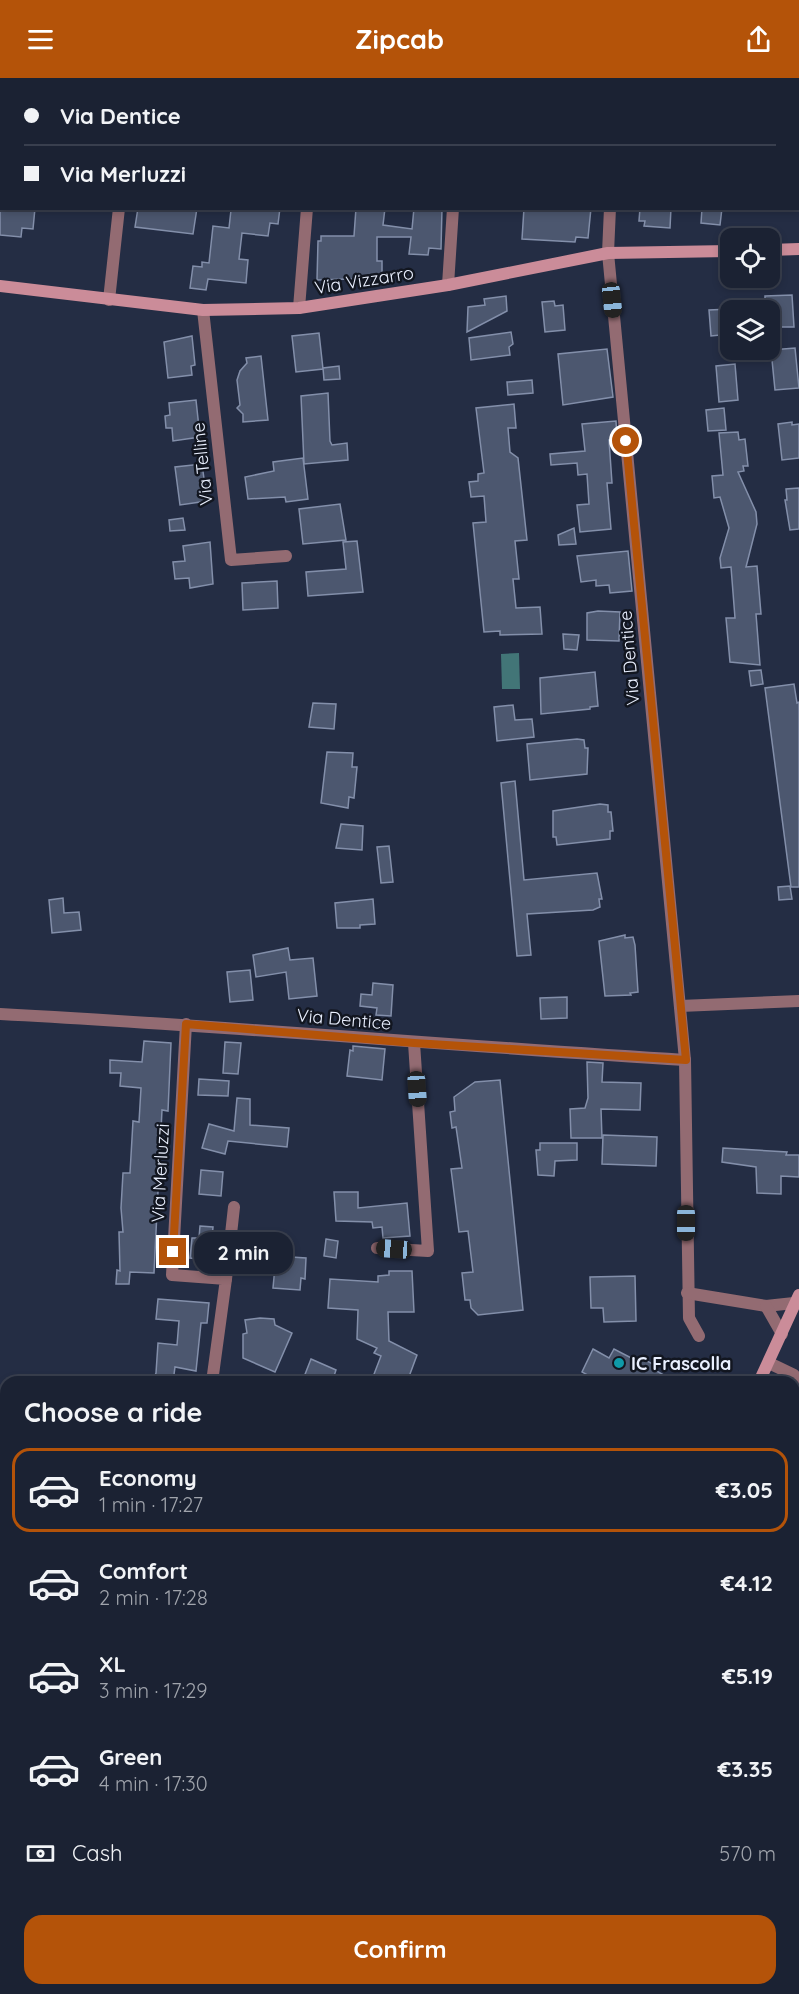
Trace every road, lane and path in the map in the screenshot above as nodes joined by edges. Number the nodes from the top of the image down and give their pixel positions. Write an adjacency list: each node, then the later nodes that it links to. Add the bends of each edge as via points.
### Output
1 (119, 210): 11 (street)
2 (308, 210): 12 (street)
3 (453, 210): 9 (street)
4 (610, 210): 8 (street, Via Dentice)
5 (799, 249): 6 (street)
6 (780, 250)
7 (720, 251): 8 (street, Via Vizzarro)
8 (608, 253): 9 (street, Via Vizzarro); 16 (street, Via Dentice)
9 (448, 285): 12 (street, Via Vizzarro)
10 (0, 286): 11 (street, Via Vizzarro)
11 (109, 300): 13 (street, Via Vizzarro)
12 (299, 308): 13 (street, Via Vizzarro)
13 (203, 310): 14 (street, Via Telline, via 231,560)
14 (286, 556)
15 (799, 1001): 16 (street)
16 (681, 1006): 20 (street, Via Dentice)
17 (0, 1014): 18 (street, Via Dentice)
18 (186, 1024): 19 (street, Via Dentice); 23 (street, Via Merluzzi, via 172,1275)
19 (414, 1043): 20 (street, Via Dentice); 22 (street, via 428,1251)
20 (686, 1060): 24 (street, Via Dentice)
21 (234, 1207): 23 (street)
22 (377, 1248)
23 (226, 1279): 30 (street)
24 (687, 1293): 26 (street); 28 (street, Via Dentice, via 688,1318)
25 (797, 1299): 26 (street); 27 (street)
26 (766, 1306): 27 (street)
27 (782, 1334): 29 (street)
28 (699, 1336)
29 (769, 1363): 31 (street); 32 (street)
30 (213, 1376)
31 (762, 1376)
32 (795, 1376)

